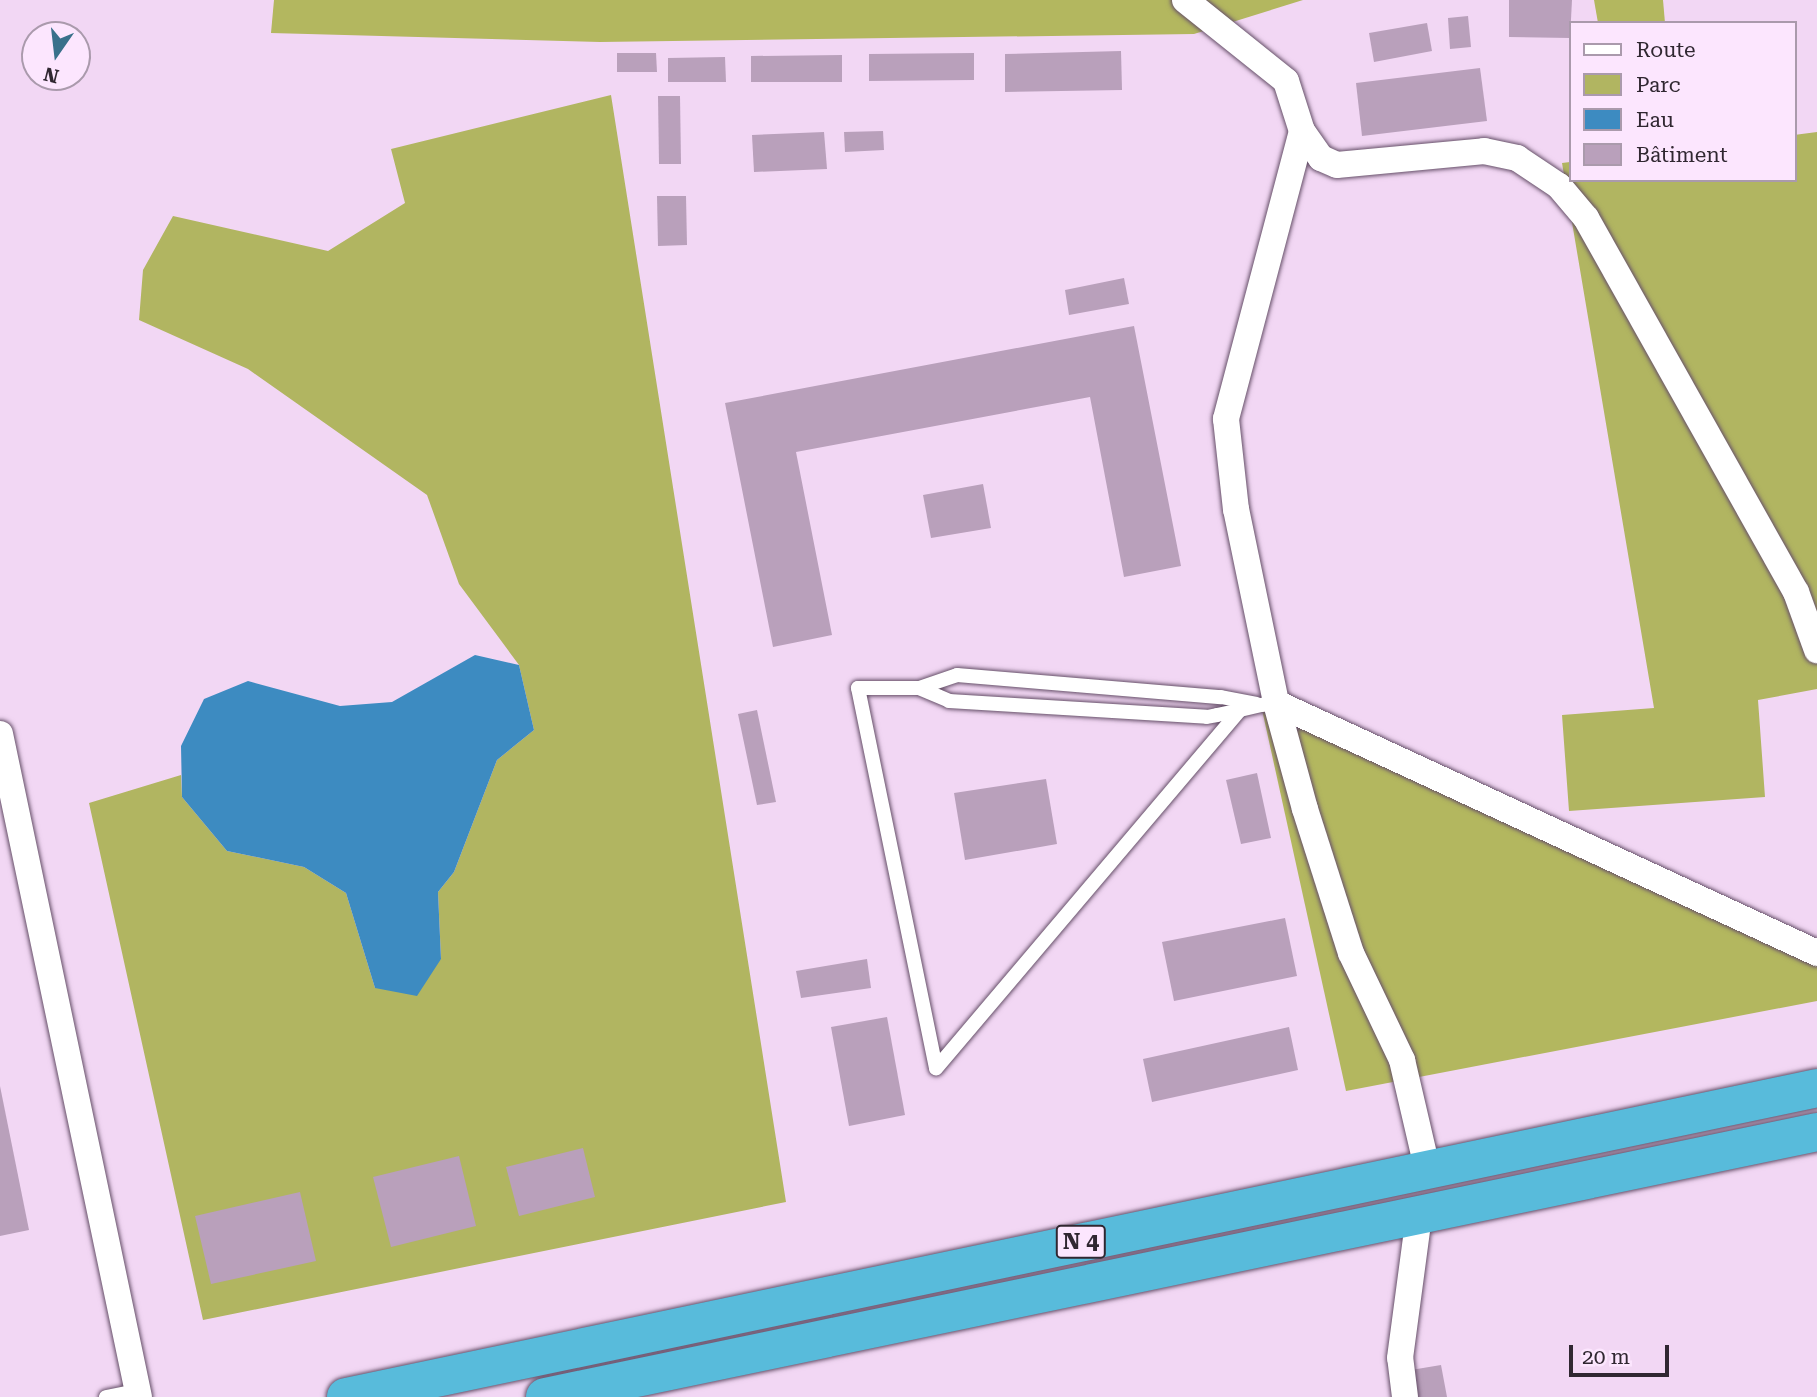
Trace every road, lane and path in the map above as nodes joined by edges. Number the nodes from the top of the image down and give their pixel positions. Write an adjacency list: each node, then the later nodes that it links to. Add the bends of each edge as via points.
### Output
1 (1185, 0): 2 (street, via 1286,81)
2 (1302, 131): 3 (street, via 1321,158 1337,166 1484,151 1517,158 1559,186 1586,218 1796,592); 5 (street, via 1226,419 1236,509)
3 (1817, 650)
4 (919, 688): 5 (lane, via 957,675); 6 (lane, via 949,701 1207,717); 6 (lane, via 859,688 936,1068)
5 (1269, 704): 6 (lane); 8 (street); 11 (street, via 1351,953 1402,1060)
6 (1240, 710)
7 (0, 734): 13 (street)
8 (1817, 953)
9 (1817, 1088): 11 (highway, N 4)
10 (1817, 1132): 12 (highway, N 4)
11 (1428, 1172): 15 (highway, N 4)
12 (1419, 1215): 16 (highway, N 4); 17 (street, via 1400,1358)
13 (139, 1394): 14 (lane)
14 (106, 1397)
15 (345, 1397)
16 (545, 1397)
17 (1405, 1397)

